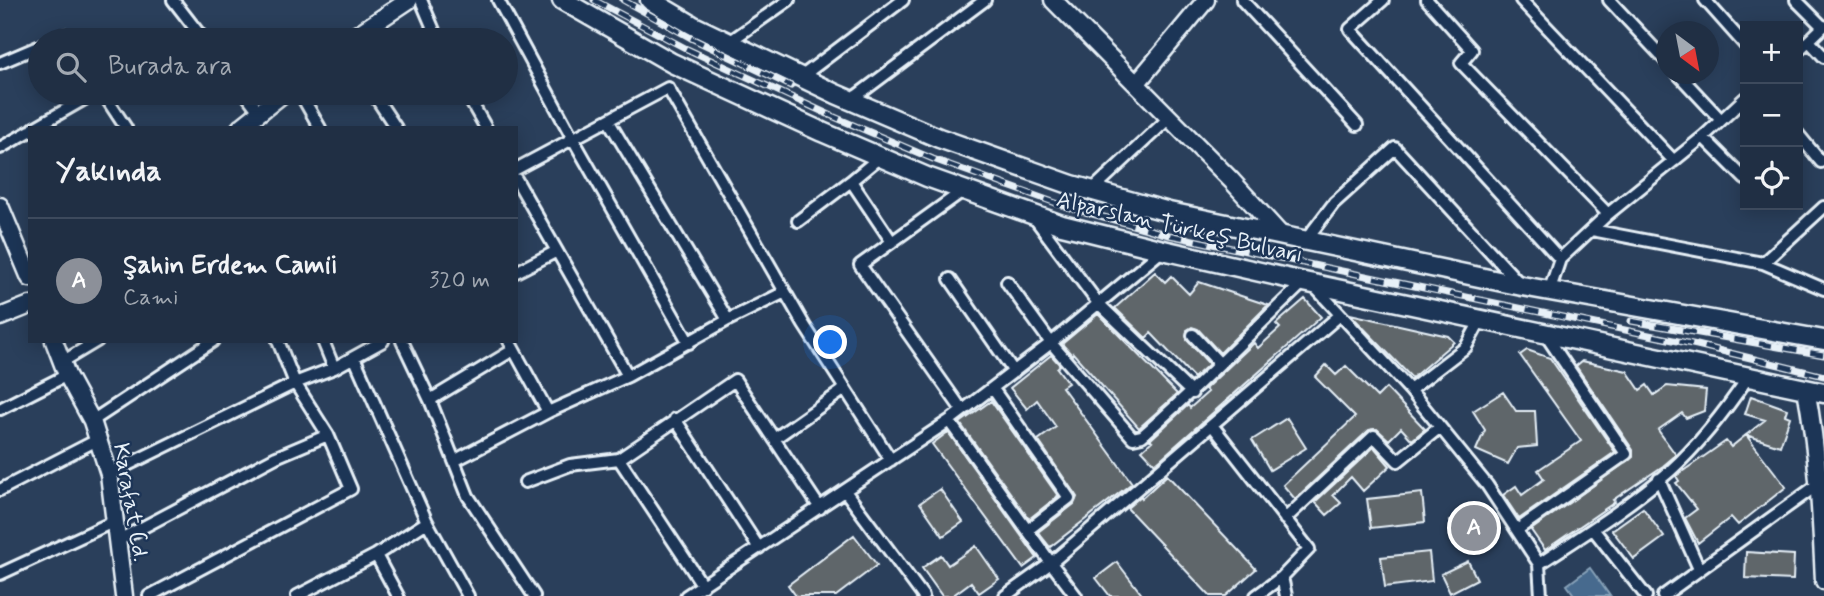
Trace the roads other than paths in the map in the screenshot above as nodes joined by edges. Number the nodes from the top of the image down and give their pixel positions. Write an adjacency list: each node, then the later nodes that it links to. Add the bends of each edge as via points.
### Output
1 (173, 0): 20 (street)
2 (409, 0): 21 (main road)
3 (421, 0): 22 (street)
4 (498, 0): 23 (street)
5 (562, 0): 33 (main road, Alparslan Türkeş Bulvarı)
6 (650, 0): 27 (main road, Alparslan Türkeş Bulvarı)
7 (789, 0): 27 (street)
8 (903, 0): 34 (street)
9 (985, 0): 38 (street)
10 (1053, 0): 35 (main road)
11 (1206, 0): 35 (main road)
12 (1242, 0): 51 (street)
13 (1383, 0): 81 (street, via 1350,29)
14 (1427, 0): 72 (street, via 1472,50 1461,63)
15 (1521, 0): 62 (street)
16 (1609, 0): 29 (street)
17 (1705, 0): 25 (street)
18 (1796, 0): 19 (street)
19 (1824, 26): 26 (street)
20 (195, 28)
21 (367, 28)
22 (433, 28)
23 (513, 28)
24 (518, 37): 58 (street)
25 (1740, 39)
26 (1809, 41): 28 (street); 31 (street)
27 (729, 42): 34 (main road, Alparslan Türkeş Bulvarı)
28 (1803, 46)
29 (1656, 49)
30 (28, 51): 32 (street)
31 (1824, 57)
32 (0, 64)
33 (680, 67): 37 (street); 61 (main road, Alparslan Türkeş Bulvarı)
34 (801, 77): 38 (main road, Alparslan Türkeş Bulvarı)
35 (1136, 84): 46 (main road)
36 (1687, 84): 48 (street)
37 (667, 88): 47 (street); 90 (street)
38 (851, 100): 69 (main road, Alparslan Türkeş Bulvarı, via 939,138)
39 (1740, 103): 48 (street)
40 (77, 105): 50 (street)
41 (111, 105): 52 (street)
42 (270, 105): 49 (main road)
43 (307, 105): 53 (street)
44 (381, 105): 54 (street)
45 (473, 105): 55 (street)
46 (1169, 118): 69 (street); 76 (main road)
47 (608, 120): 58 (street); 97 (street)
48 (1721, 120): 57 (street)
49 (250, 122)
50 (48, 124)
51 (1357, 125)
52 (125, 126)
53 (319, 126)
54 (395, 126)
55 (485, 126)
56 (28, 132): 60 (street)
57 (1703, 137): 62 (street); 65 (street)
58 (573, 139): 64 (street); 108 (street)
59 (1803, 140): 63 (street)
60 (0, 148)
61 (880, 157): 66 (street); 68 (main road, Alparslan Türkeş Bulvarı)
62 (1674, 161): 72 (street)
63 (1821, 162)
64 (518, 168)
65 (1740, 174)
66 (851, 181): 74 (street); 78 (street)
67 (518, 183): 80 (street)
68 (964, 190): 73 (main road, Alparslan Türkeş Bulvarı); 78 (street)
69 (1091, 191): 76 (main road, Alparslan Türkeş Bulvarı)
70 (0, 206): 84 (main road)
71 (1824, 207): 82 (street)
72 (1608, 214): 75 (street)
73 (1033, 215): 79 (main road, Alparslan Türkeş Bulvarı); 92 (street)
74 (798, 221)
75 (1592, 230): 81 (street); 82 (street)
76 (1281, 235): 77 (main road, Alparslan Türkeş Bulvarı)
77 (1305, 241): 88 (main road, Alparslan Türkeş Bulvarı); 88 (street, via 1334,203 1395,148)
78 (892, 242): 126 (street, via 860,265)
79 (1163, 250): 87 (main road, Alparslan Türkeş Bulvarı); 92 (street)
80 (557, 251): 83 (street); 116 (street)
81 (1560, 259): 91 (street)
82 (1763, 263): 89 (street)
83 (518, 271)
84 (28, 274)
85 (950, 279): 115 (street)
86 (1007, 282): 109 (street)
87 (1307, 282): 94 (street); 96 (main road, Alparslan Türkeş Bulvarı); 112 (street)
88 (1522, 286): 91 (main road, Alparslan Türkeş Bulvarı)
89 (1824, 289)
90 (785, 292): 97 (street); 119 (street)
91 (1549, 292): 100 (main road, Alparslan Türkeş Bulvarı)
92 (1098, 303): 109 (street); 123 (street)
93 (28, 306): 95 (main road)
94 (1340, 315): 121 (street); 131 (street)
95 (0, 317)
96 (1481, 319): 98 (main road, Alparslan Türkeş Bulvarı); 121 (street, via 1466,347)
97 (728, 320): 108 (street)
98 (1543, 332): 117 (main road, Alparslan Türkeş Bulvarı); 151 (street, via 1626,454)
99 (1193, 335): 112 (street)
100 (1824, 340)
101 (55, 343): 114 (main road, Karafat Cd.)
102 (95, 343): 114 (street)
103 (210, 343): 129 (street)
104 (279, 343): 118 (street)
105 (324, 343): 113 (street)
106 (379, 343): 111 (street)
107 (403, 343): 124 (street)
108 (689, 343): 116 (street)
109 (1051, 343): 115 (street); 123 (street, via 1133,438 1143,436)
110 (511, 345): 124 (street); 127 (street)
111 (354, 357): 113 (street); 148 (street)
112 (1219, 363): 123 (street)
113 (334, 368): 118 (street)
114 (65, 369): 125 (street); 129 (main road, Karafat Cd.)
115 (1014, 372): 120 (street)
116 (628, 376): 127 (street)
117 (1749, 376): 122 (main road, Alparslan Türkeş Bulvarı); 140 (street, via 1705,436)
118 (295, 383): 133 (street); 139 (street)
119 (845, 389): 135 (street); 137 (street)
120 (993, 389): 126 (street); 150 (street, via 1069,498)
121 (1410, 390): 132 (street)
122 (1815, 391): 142 (main road)
123 (1192, 393)
124 (430, 400): 138 (street)
125 (0, 409)
126 (962, 410): 130 (street)
127 (548, 412): 138 (street)
128 (675, 419): 135 (street, via 735,380); 136 (street); 153 (street)
129 (92, 421): 134 (main road, Karafat Cd.)
130 (949, 421): 137 (street); 150 (street)
131 (1212, 425): 146 (street); 155 (street)
132 (1440, 427): 146 (street, via 1398,461 1374,436); 151 (street)
133 (328, 435): 152 (street, via 276,457); 164 (street, via 351,489)
134 (99, 439): 139 (main road, Karafat Cd.); 143 (street)
135 (774, 439): 145 (street)
136 (619, 459): 141 (street, via 570,464); 161 (street)
137 (891, 460): 144 (street)
138 (454, 461): 167 (street, via 468,496)
139 (109, 474): 147 (main road, Karafat Cd.)
140 (1659, 479): 149 (street); 157 (street)
141 (525, 482)
142 (1820, 482): 157 (street); 160 (main road)
143 (0, 490)
144 (845, 491): 145 (street); 169 (street)
145 (820, 508): 153 (street)
146 (1284, 519): 159 (street, via 1308,549)
147 (115, 521): 152 (main road, Karafat Cd.); 158 (street)
148 (427, 522): 154 (street); 166 (street)
149 (1594, 528): 156 (street); 175 (street)
150 (1028, 529): 155 (street)
151 (1517, 530): 156 (street)
152 (117, 541): 162 (main road, Karafat Cd.)
153 (759, 548): 161 (street)
154 (376, 555): 163 (street); 165 (street)
155 (1051, 562): 170 (street); 171 (street)
156 (1539, 564): 174 (street)
157 (1699, 569): 176 (street)
158 (0, 574)
159 (1282, 576): 172 (street); 173 (street)
160 (1824, 581)
161 (703, 586): 168 (street)
162 (121, 595)
163 (302, 595)
164 (149, 596)
165 (398, 596)
166 (468, 596)
167 (534, 596)
168 (687, 596)
169 (923, 596)
170 (1005, 596)
171 (1076, 596)
172 (1256, 596)
173 (1286, 596)
174 (1541, 596)
175 (1646, 596)
176 (1662, 596)

